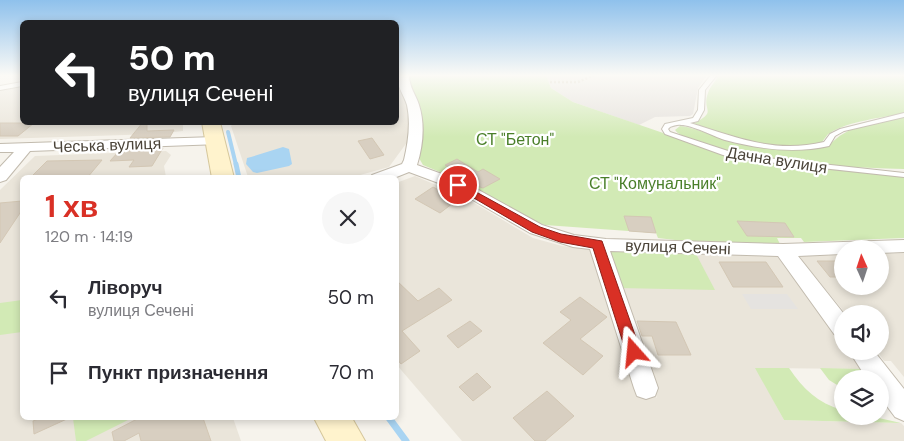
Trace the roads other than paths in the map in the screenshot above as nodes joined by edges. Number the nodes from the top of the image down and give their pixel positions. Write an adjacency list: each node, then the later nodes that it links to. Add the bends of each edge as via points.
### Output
1 (409, 96): 8 (street, via 414,112 414,150)
2 (701, 96): 4 (lane, via 698,118)
3 (904, 115): 4 (lane, Дачна вулиця, via 842,130 832,135 826,144 809,147 752,143 686,124)
4 (671, 124): 9 (lane, Дачна вулиця, via 665,126 668,133 733,155)
5 (213, 132): 6 (street, Чеська вулиця); 10 (main road)
6 (26, 147): 7 (street, Чеська вулиця); 12 (street)
7 (0, 148)
8 (408, 167): 11 (street); 13 (street, вулиця Сечені, via 458,185 536,230 560,238)
9 (904, 174)
10 (222, 175)
11 (386, 175)
12 (0, 177)
13 (598, 244): 15 (street, вулиця Сечені); 18 (street)
14 (904, 246): 15 (street, вулиця Сечені)
15 (782, 250): 16 (street)
16 (834, 318)
17 (867, 360): 19 (street)
18 (646, 388)
19 (904, 409)
20 (333, 420): 21 (main road)
21 (347, 441)

